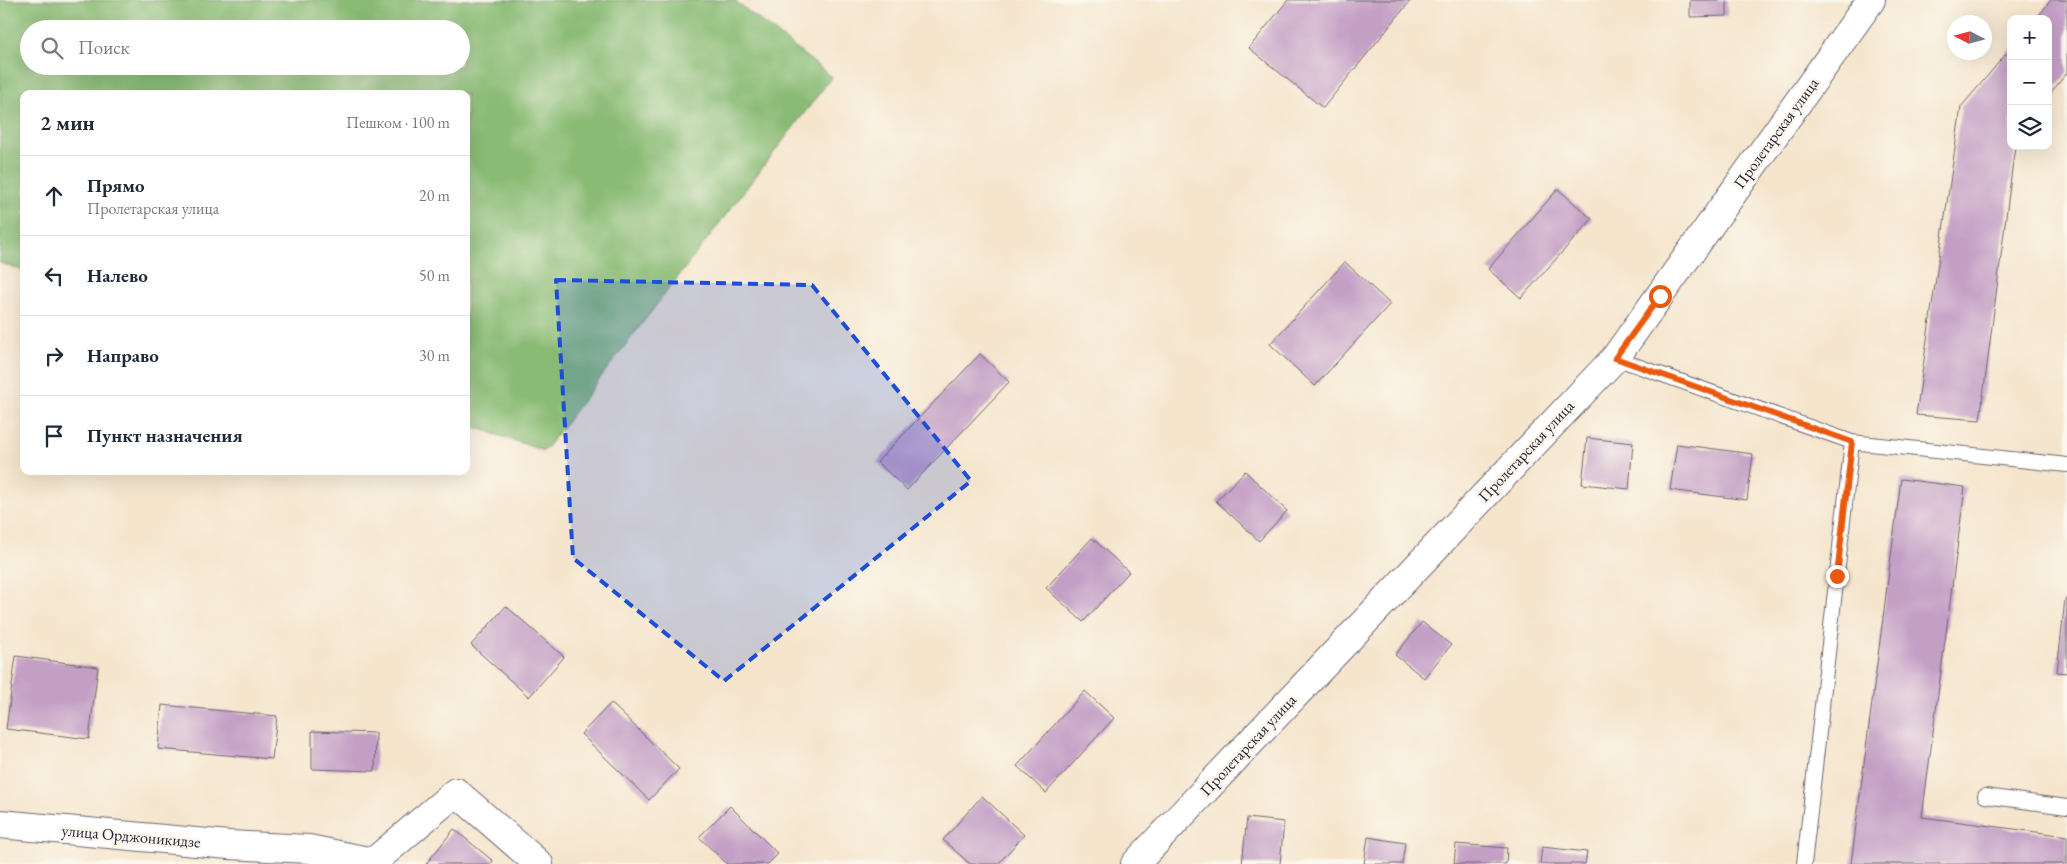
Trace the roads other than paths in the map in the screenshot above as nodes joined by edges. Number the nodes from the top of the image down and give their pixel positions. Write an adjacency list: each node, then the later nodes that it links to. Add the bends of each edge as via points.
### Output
1 (1871, 0): 2 (street, Пролетарская улица)
2 (1615, 358): 3 (lane); 10 (street, Пролетарская улица)
3 (1852, 442): 4 (lane); 11 (lane)
4 (2067, 464)
5 (1985, 796): 6 (lane)
6 (2067, 807)
7 (0, 824): 8 (street, улица Орджоникидзе, via 309,849)
8 (372, 863): 9 (street, улица Орджоникидзе, via 456,792)
9 (539, 864)
10 (1135, 864)
11 (1804, 864)

